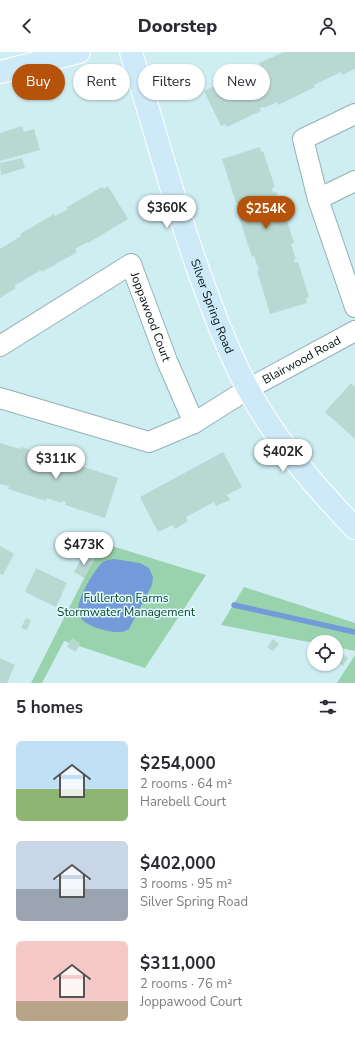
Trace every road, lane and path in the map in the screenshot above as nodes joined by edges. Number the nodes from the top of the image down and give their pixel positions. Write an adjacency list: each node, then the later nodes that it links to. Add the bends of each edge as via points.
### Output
1 (79, 52): 3 (main road)
2 (131, 52): 10 (main road, Silver Spring Road, via 194,259 225,342)
3 (0, 72)
4 (355, 114): 6 (street, via 303,139)
5 (355, 181): 6 (street)
6 (318, 198): 7 (street)
7 (355, 307)
8 (355, 332): 10 (street, Blairwood Road)
9 (0, 346): 12 (street, Joppawood Court, via 131,264 167,361)
10 (248, 389): 12 (street); 13 (main road, Silver Spring Road, via 299,467)
11 (0, 398): 12 (street, via 149,442)
12 (194, 423)
13 (355, 528)

